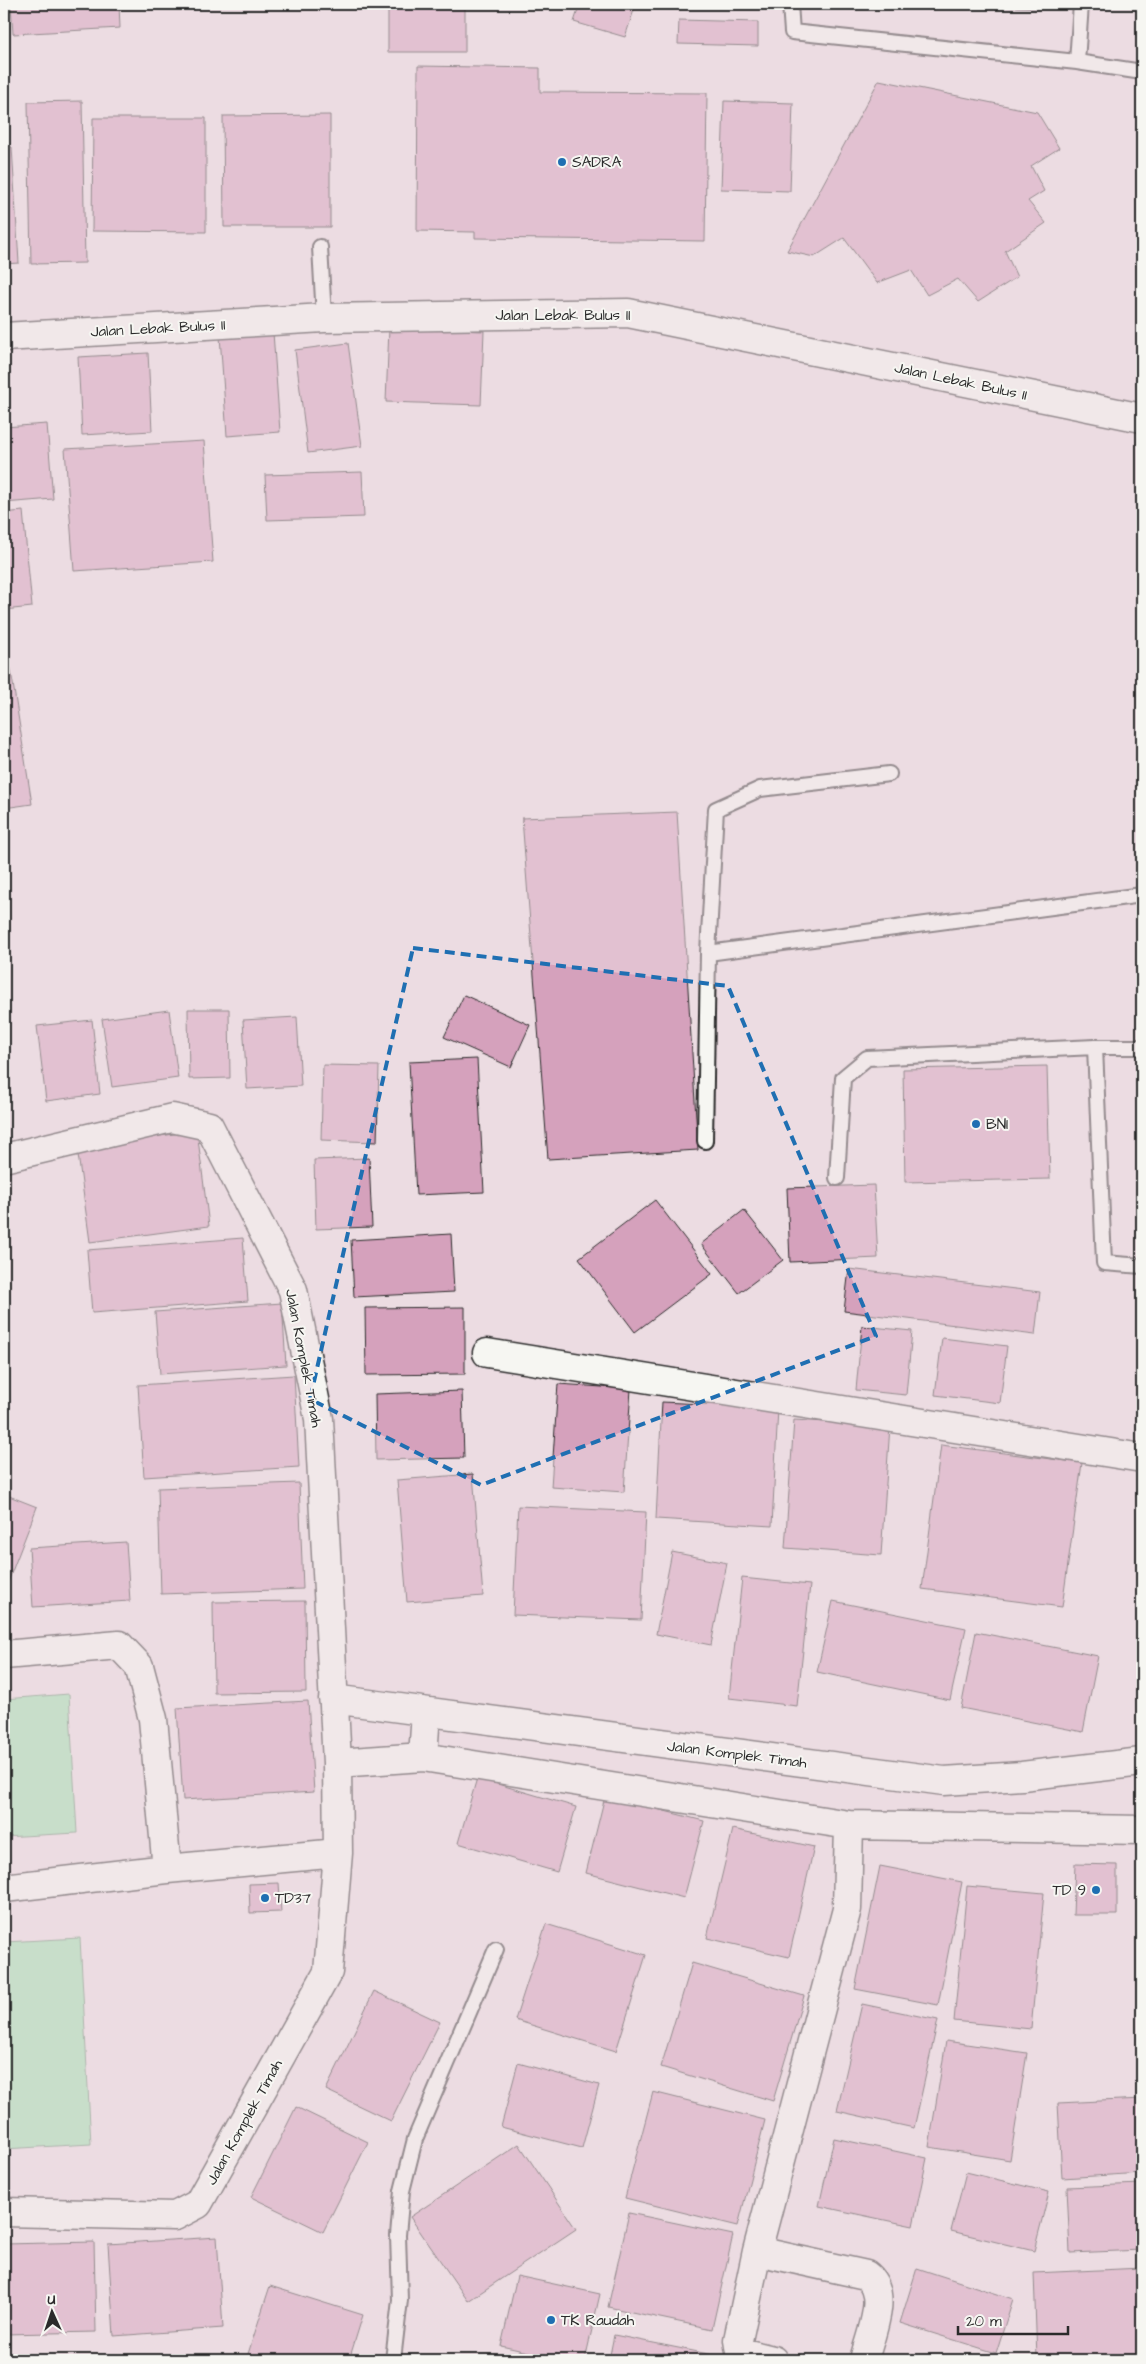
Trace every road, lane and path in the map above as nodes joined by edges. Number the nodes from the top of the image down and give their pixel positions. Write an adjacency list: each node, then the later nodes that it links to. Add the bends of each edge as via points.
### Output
1 (790, 4): 3 (lane, via 792,32)
2 (1081, 4): 3 (lane)
3 (1077, 62): 4 (lane)
4 (1142, 72)
5 (320, 247): 6 (lane)
6 (324, 318): 7 (street, Jalan Lebak Bulus II); 8 (street, Jalan Lebak Bulus II, via 628,313)
7 (4, 337)
8 (1142, 418)
9 (889, 774): 11 (lane, via 760,788 716,808)
10 (1142, 895): 11 (lane)
11 (708, 953): 14 (lane)
12 (1142, 1046): 13 (lane)
13 (1095, 1047): 16 (lane, via 867,1058 842,1078); 17 (lane, via 1104,1263)
14 (705, 1141)
15 (4, 1158): 21 (street, Jalan Komplek Timah, via 172,1118 209,1126 294,1290 319,1419)
16 (837, 1178)
17 (1142, 1266)
18 (487, 1354): 19 (street)
19 (1142, 1458)
20 (4, 1655): 29 (street, via 119,1645 139,1666 153,1719)
21 (333, 1700): 22 (street, Jalan Komplek Timah); 25 (street, Jalan Komplek Timah)
22 (426, 1712): 23 (street); 24 (street, Jalan Komplek Timah, via 944,1780 1022,1776)
23 (423, 1757): 25 (street); 26 (street)
24 (1142, 1762)
25 (337, 1764): 28 (street, Jalan Komplek Timah)
26 (849, 1825): 27 (street); 33 (street, via 847,1909)
27 (1142, 1830)
28 (338, 1853): 29 (street); 32 (street, Jalan Komplek Timah, via 328,1972 198,2204 175,2216)
29 (167, 1869): 30 (street)
30 (4, 1888)
31 (496, 1950): 34 (lane, via 415,2139 402,2192 398,2235 400,2300)
32 (4, 2212)
33 (757, 2251): 35 (street, via 738,2340 740,2352); 36 (street, via 866,2275 874,2280 879,2299)
34 (393, 2360)
35 (772, 2360)
36 (864, 2360)

